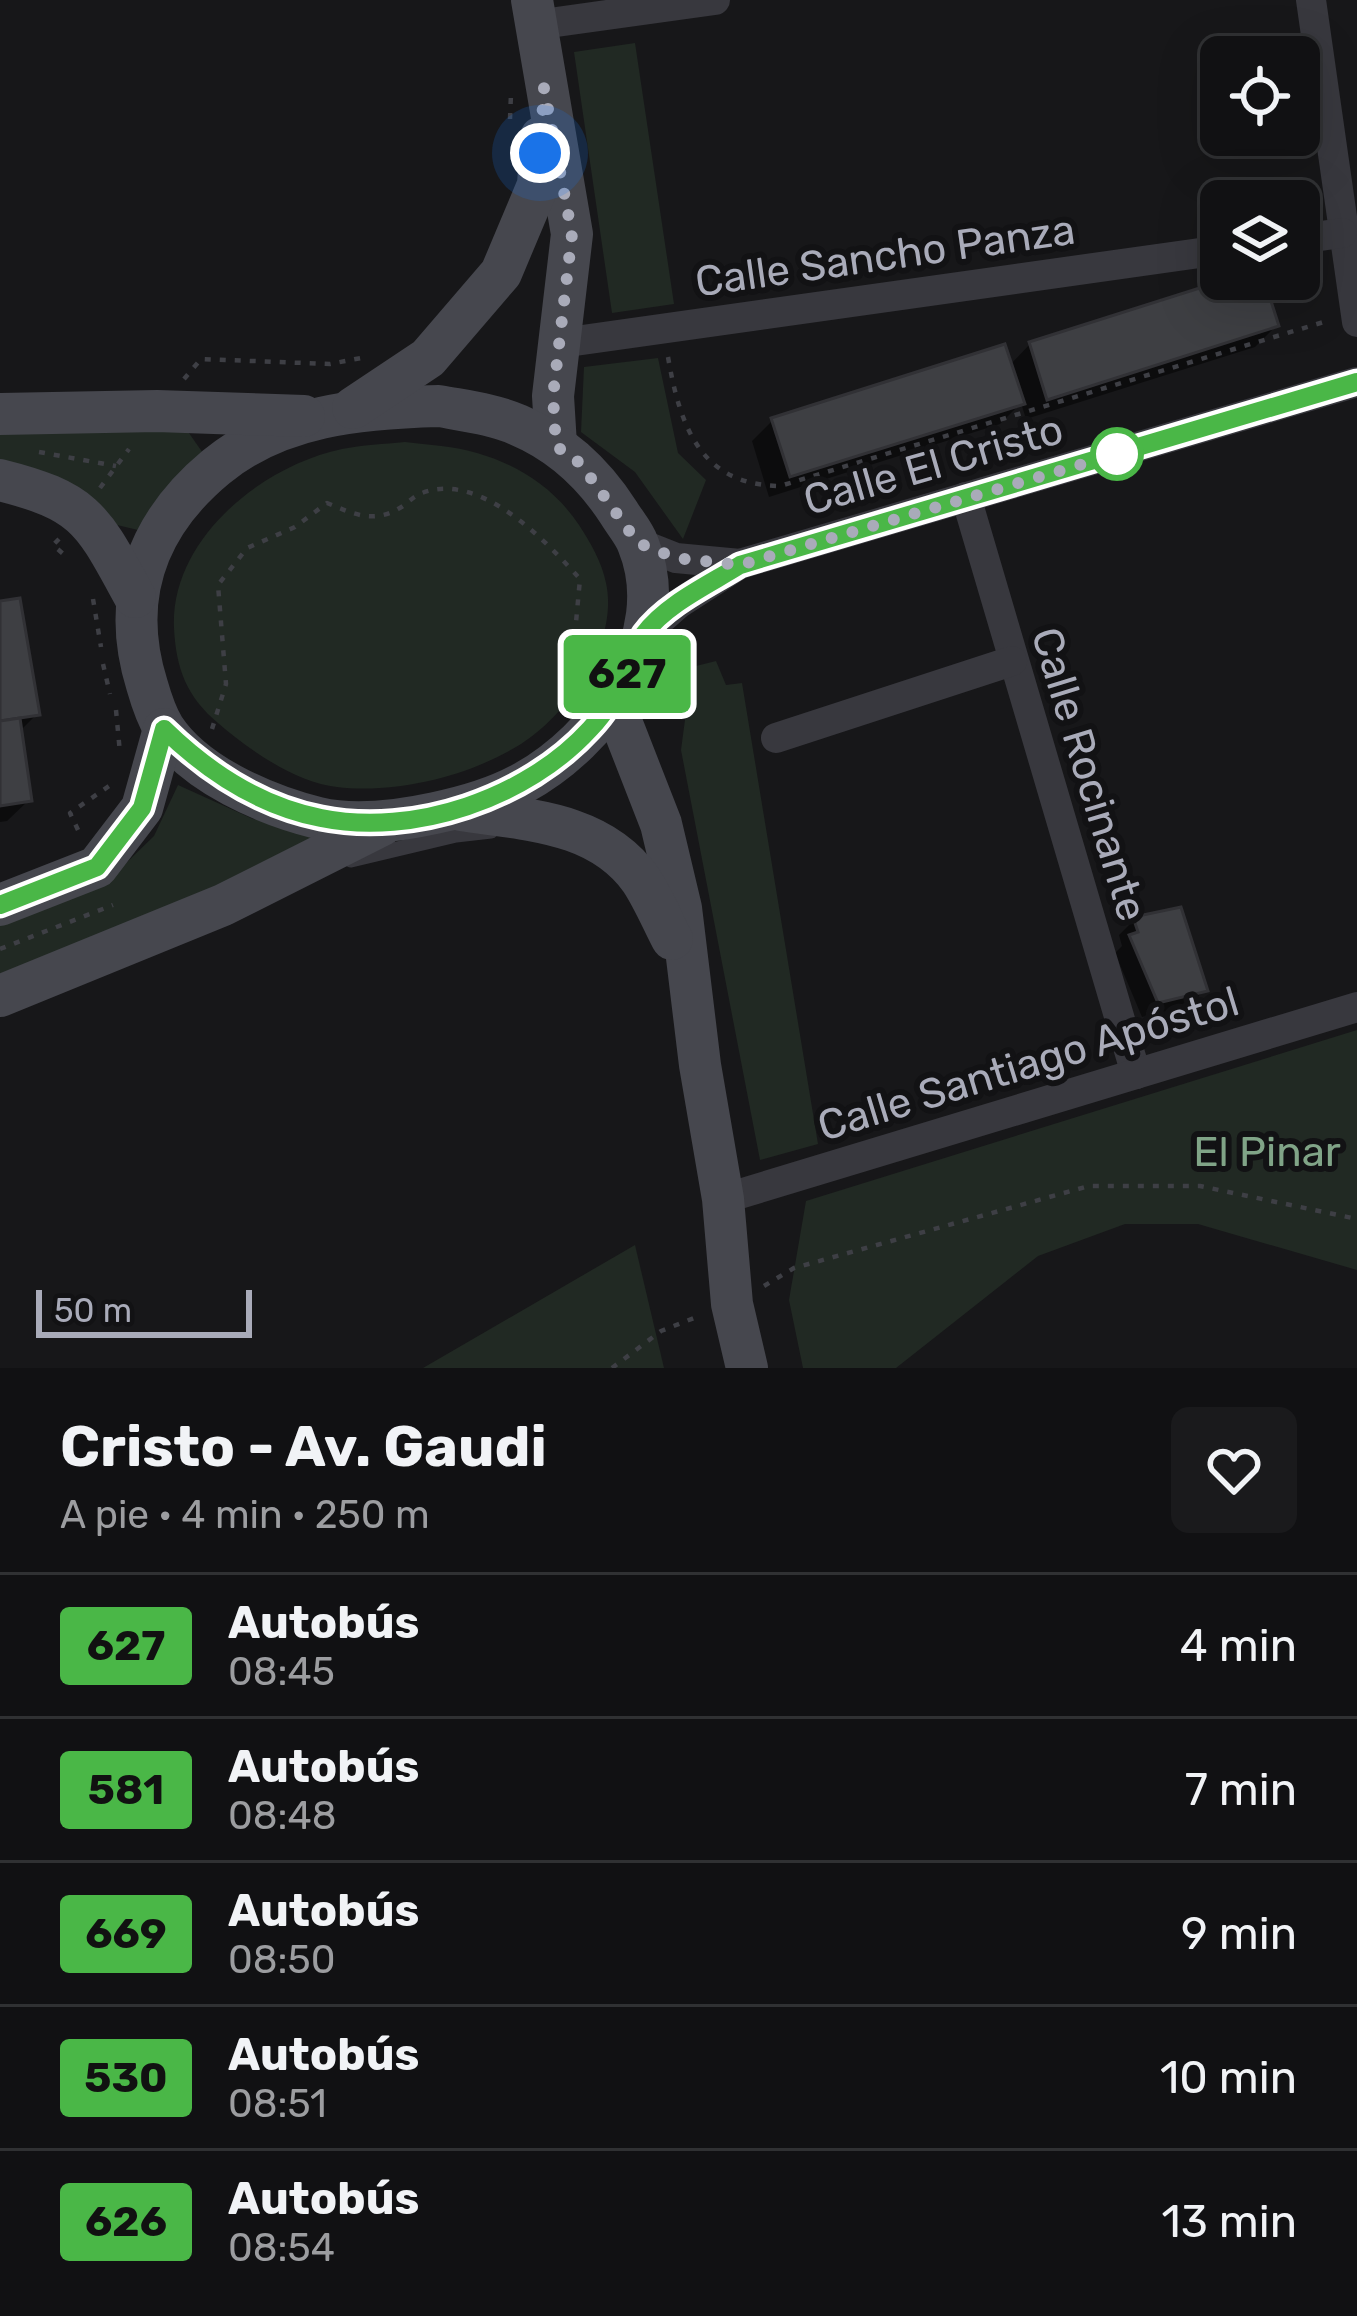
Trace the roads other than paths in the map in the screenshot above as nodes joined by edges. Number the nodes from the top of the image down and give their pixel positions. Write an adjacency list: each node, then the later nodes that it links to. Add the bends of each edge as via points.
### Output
1 (715, 0): 3 (street)
2 (1311, 0): 5 (street)
3 (534, 13): 4 (street)
4 (544, 88): 9 (street, via 572,234); 11 (street, via 538,185 501,274 428,358)
5 (1342, 233): 6 (street); 8 (street)
6 (1320, 236)
7 (1200, 253): 9 (street, Calle Sancho Panza)
8 (1356, 317)
9 (561, 343): 12 (street)
10 (1357, 382): 14 (street, Calle El Cristo)
11 (333, 414): 12 (street, via 439,406 518,425); 13 (street, via 157,411); 17 (street, via 270,435 217,466 166,523)
12 (556, 446): 15 (street, via 580,463)
13 (8, 448): 17 (street, via 49,492 82,512)
14 (966, 497): 16 (street, Calle El Cristo); 19 (street, Calle Rocinante)
15 (638, 543): 16 (street, Calle El Cristo, via 676,558); 18 (street, via 650,606)
16 (740, 565): 18 (street, Calle El Cristo)
17 (135, 597): 21 (street, via 142,672)
18 (626, 640): 20 (street)
19 (1012, 661): 22 (street); 31 (street, Calle Rocinante)
20 (613, 701): 23 (street, via 522,784); 28 (street, via 661,824)
21 (164, 729): 24 (street, via 218,776 271,802 321,818); 26 (street, via 142,808 97,867)
22 (776, 738)
23 (453, 809): 24 (street); 25 (street)
24 (392, 820): 27 (street)
25 (560, 825): 27 (lane, via 456,835 362,856); 28 (street, via 605,844 640,879)
26 (0, 905)
27 (223, 905): 29 (street)
28 (689, 971): 32 (street)
29 (0, 996)
30 (1357, 1007): 31 (street, Calle Santiago Apóstol)
31 (1136, 1074): 32 (street, Calle Santiago Apóstol)
32 (723, 1199): 33 (street)
33 (747, 1368)

